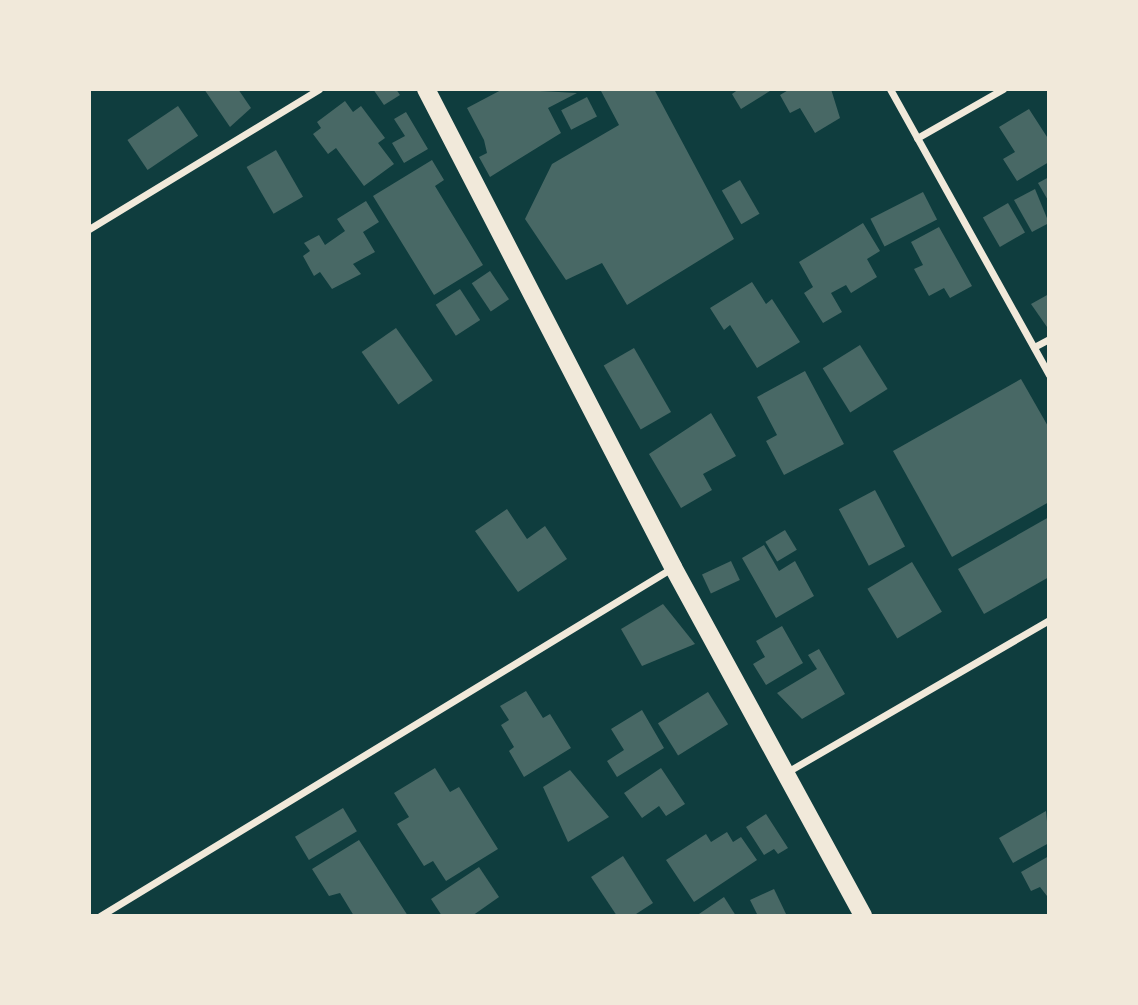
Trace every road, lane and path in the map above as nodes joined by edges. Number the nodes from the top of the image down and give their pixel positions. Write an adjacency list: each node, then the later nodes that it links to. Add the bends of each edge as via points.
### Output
1 (319, 89): 6 (street)
2 (426, 89): 10 (main road)
3 (890, 89): 5 (street)
4 (1003, 89): 5 (street)
5 (917, 138): 8 (street)
6 (89, 229)
7 (1049, 339): 8 (street)
8 (1034, 347): 9 (street)
9 (1049, 376)
10 (673, 567): 12 (main road); 13 (street)
11 (1049, 620): 12 (street)
12 (787, 772): 14 (main road)
13 (100, 916)
14 (863, 916)

